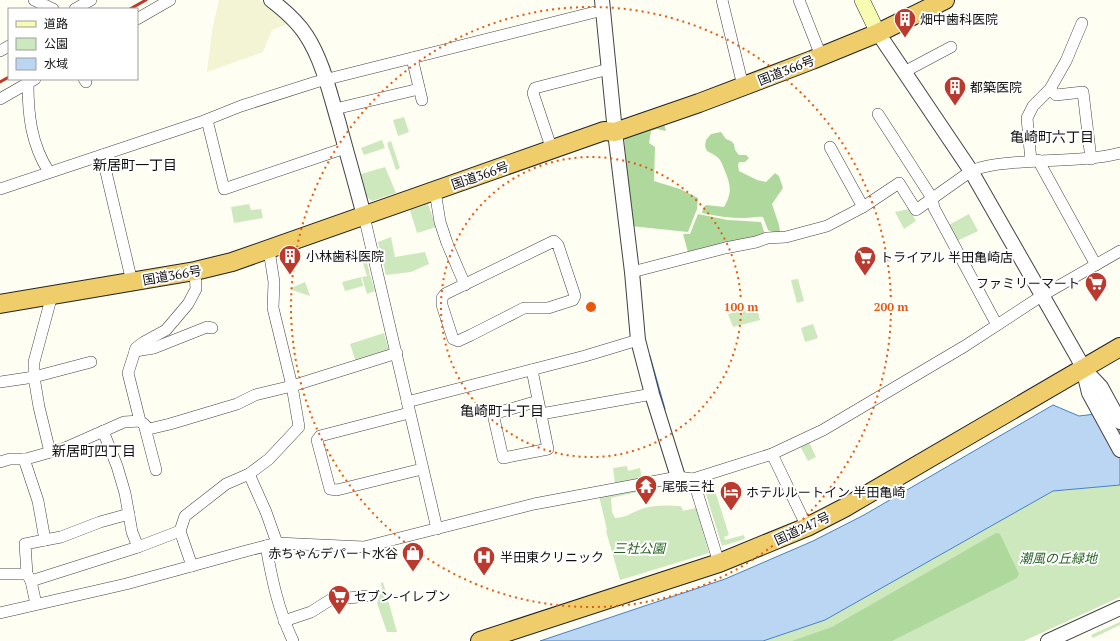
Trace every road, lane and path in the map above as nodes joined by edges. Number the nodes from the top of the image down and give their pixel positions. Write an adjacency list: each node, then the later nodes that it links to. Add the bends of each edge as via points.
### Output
1 (34, 0): 10 (street)
2 (91, 0): 11 (street)
3 (170, 0): 12 (street)
4 (271, 0): 20 (street, via 283,9 305,34)
5 (722, 0): 22 (street)
6 (799, 0): 16 (street)
7 (862, 0): 14 (main road)
8 (946, 0): 14 (highway, 国道366号)
9 (602, 5): 17 (street); 18 (street)
10 (50, 8)
11 (77, 8)
12 (138, 18)
13 (1082, 23): 23 (street, via 1066,61)
14 (878, 33): 16 (highway, 国道366号); 19 (street)
15 (952, 47): 19 (street)
16 (821, 56): 22 (highway, 国道366号)
17 (412, 58): 20 (street); 25 (street, via 421,94)
18 (609, 69): 28 (street); 31 (street, via 535,88 533,93)
19 (904, 72): 36 (street)
20 (326, 80): 25 (street); 27 (street, via 241,106)
21 (32, 81): 24 (street); 37 (street, via 28,108 32,131 39,153)
22 (743, 86): 28 (highway, 国道366号)
23 (1050, 89): 34 (street, via 1056,94 1083,92); 35 (street, via 1033,106 1027,118)
24 (0, 99)
25 (334, 109): 30 (street)
26 (878, 114): 40 (street)
27 (207, 120): 30 (street, via 224,190); 33 (street)
28 (615, 132): 31 (highway, 国道366号, via 604,131); 47 (street)
29 (830, 147): 41 (street)
30 (345, 148): 42 (street)
31 (552, 150): 39 (highway, 国道366号)
32 (1120, 153): 34 (street)
33 (102, 155): 37 (street); 48 (street)
34 (1091, 159): 35 (street)
35 (1035, 160): 36 (street, via 981,167); 45 (street)
36 (971, 171): 40 (street); 51 (street)
37 (50, 172): 38 (street)
38 (0, 189)
39 (435, 190): 42 (highway, 国道366号); 49 (street, via 440,222)
40 (932, 198): 41 (street, via 916,210 899,184); 53 (street, via 934,208)
41 (863, 207): 47 (street, via 827,226 767,238)
42 (364, 216): 43 (highway, 国道366号); 58 (street)
43 (269, 250): 46 (highway, 国道366号); 64 (street, via 274,282 273,308)
44 (1120, 251): 45 (street)
45 (1096, 265): 51 (street)
46 (195, 271): 48 (highway, 国道366号); 57 (street, via 196,289 188,304 166,330 144,342)
47 (632, 272): 55 (street)
48 (132, 282): 50 (highway, 国道366号)
49 (465, 285): 49 (street, via 442,298 451,336 458,341 524,308 548,308 573,300 575,296 558,245 554,241)
50 (52, 295): 52 (highway, 国道366号); 62 (street, via 34,362)
51 (1043, 295): 53 (street); 60 (street)
52 (0, 304)
53 (997, 325): 76 (street, via 823,430)
54 (212, 328): 57 (street, via 208,327 154,348)
55 (638, 340): 61 (street); 65 (street)
56 (1120, 347): 60 (highway, 国道247号)
57 (135, 351): 71 (street, via 128,373)
58 (396, 353): 64 (street); 68 (street)
59 (91, 362): 62 (street)
60 (1083, 368): 66 (street, via 1101,387); 85 (highway, 国道247号, via 844,508)
61 (532, 370): 67 (street); 68 (street)
62 (34, 376): 63 (street); 75 (street)
63 (0, 382)
64 (292, 386): 71 (street, via 255,395 237,404 170,424 149,429); 81 (street, via 299,427 269,458)
65 (652, 394): 70 (street); 82 (street)
66 (1098, 396): 72 (street); 74 (street)
67 (538, 401): 70 (street); 70 (street, via 493,414 503,458 548,449)
68 (407, 402): 69 (street)
69 (409, 413): 79 (street); 79 (street, via 320,436 317,440 330,489 337,490)
70 (541, 414)
71 (142, 422): 73 (street, via 124,422); 80 (street)
72 (1120, 422)
73 (102, 431): 75 (street); 84 (street, via 118,466)
74 (1120, 450)
75 (50, 452): 77 (street)
76 (772, 454): 83 (street); 85 (street)
77 (24, 459): 78 (street); 88 (street, via 38,501)
78 (0, 462)
79 (422, 469): 86 (street)
80 (156, 470)
81 (249, 474): 87 (street, via 226,484 185,516); 89 (street, via 266,512)
82 (678, 477): 83 (street); 86 (street, via 534,504)
83 (693, 478): 91 (street)
84 (129, 514): 88 (street); 90 (street)
85 (807, 526): 91 (highway, 国道247号)
86 (437, 529): 89 (street, via 364,547)
87 (180, 531): 90 (street); 92 (street)
88 (45, 540): 94 (street, via 25,544)
89 (271, 545): 92 (street); 99 (street, via 273,585)
90 (138, 547): 94 (street)
91 (719, 563): 101 (highway, 国道247号)
92 (192, 566): 96 (street)
93 (0, 574): 94 (street)
94 (29, 577): 96 (street)
95 (367, 596): 99 (street, via 330,600 311,612)
96 (36, 604): 98 (street)
97 (1120, 608): 102 (street)
98 (0, 613)
99 (284, 621): 100 (street)
100 (293, 641)
101 (480, 641)
102 (1048, 641)

